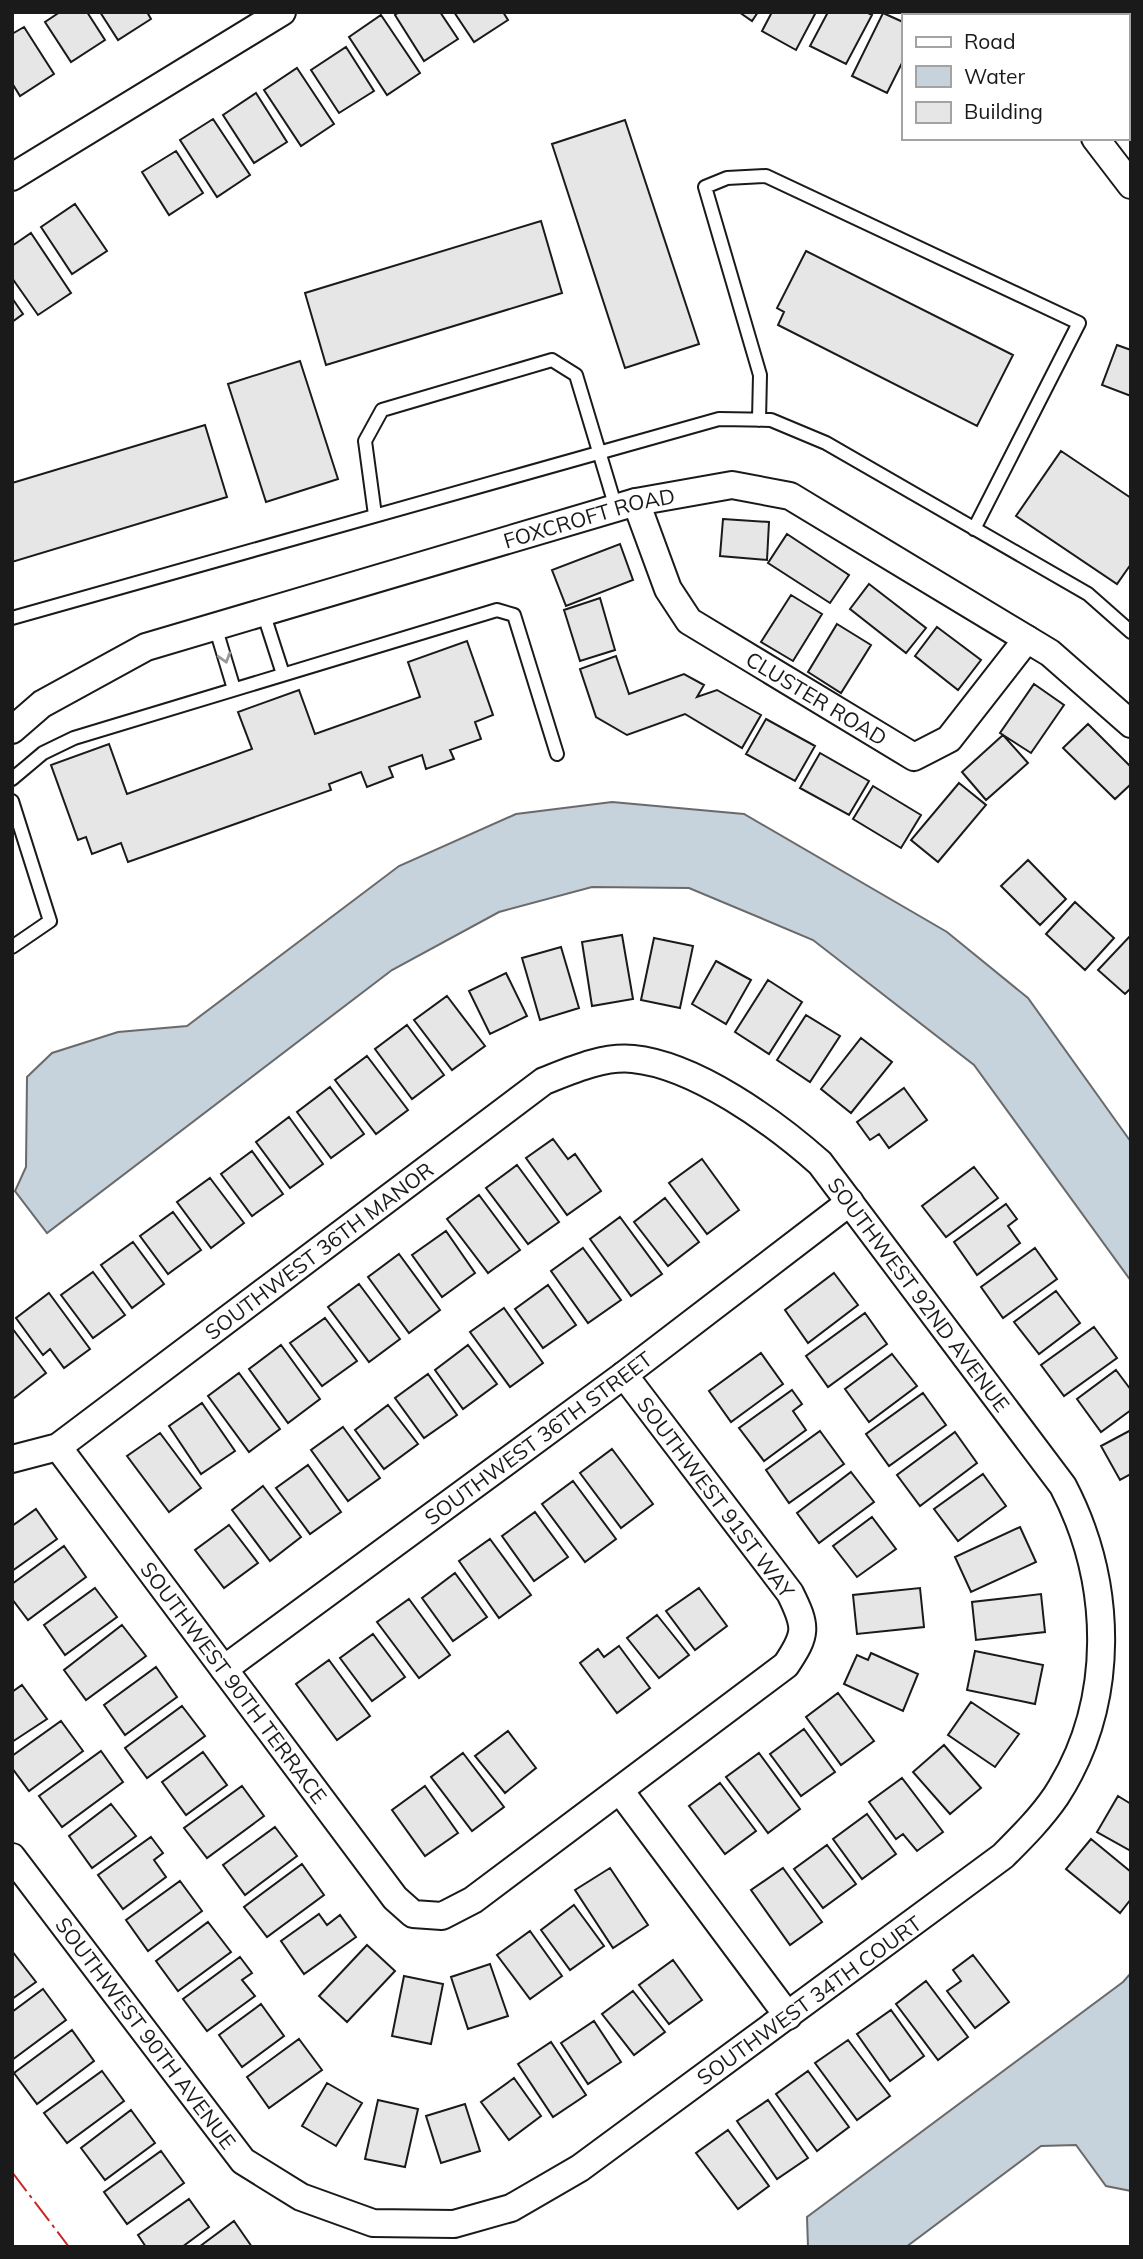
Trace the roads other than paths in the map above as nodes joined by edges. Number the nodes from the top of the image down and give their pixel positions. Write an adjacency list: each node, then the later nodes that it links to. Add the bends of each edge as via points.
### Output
1 (282, 12): 3 (street)
2 (1097, 140): 4 (street)
3 (12, 177)
4 (1131, 185)
5 (759, 420): 6 (lane, via 719,419); 9 (lane, via 771,420 826,443); 9 (lane, via 760,375 705,187 727,178 766,176 1079,323)
6 (600, 453): 7 (lane); 8 (lane); 8 (lane, via 576,375 552,360 382,410 365,442)
7 (626, 505): 10 (street, FOXCROFT ROAD); 14 (street, FOXCROFT ROAD, via 732,485 790,496); 14 (street, CLUSTER ROAD, via 689,621 914,757 949,739)
8 (375, 515): 11 (lane)
9 (974, 529): 13 (lane, via 1088,594)
10 (263, 612): 12 (street, FOXCROFT ROAD); 15 (lane)
11 (12, 618)
12 (215, 626): 16 (lane, one-way to 16); 17 (street, FOXCROFT ROAD, via 146,647)
13 (1131, 632)
14 (1027, 639): 18 (street, FOXCROFT ROAD)
15 (283, 674): 16 (lane); 19 (lane, via 497,610 514,615)
16 (234, 690): 20 (lane, via 74,738 43,753)
17 (13, 722)
18 (1131, 724)
19 (557, 754)
20 (12, 779)
21 (12, 801): 22 (lane, via 50,921)
22 (12, 947)
23 (632, 1059): 24 (street, SOUTHWEST 92ND AVENUE, via 680,1069 782,1129 820,1163); 26 (street, SOUTHWEST 36TH MANOR, via 587,1065 544,1081)
24 (849, 1202): 25 (street, SOUTHWEST 36TH STREET); 28 (street, SOUTHWEST 92ND AVENUE, via 1063,1486 1091,1553)
25 (624, 1374): 29 (street, SOUTHWEST 36TH STREET); 30 (street, SOUTHWEST 91ST WAY, via 790,1593 805,1622 800,1644 786,1665)
26 (58, 1447): 27 (street, SOUTHWEST 36TH MANOR); 29 (street, SOUTHWEST 90TH TERRACE)
27 (12, 1459)
28 (1102, 1623): 32 (street, SOUTHWEST 34TH COURT, via 1089,1720 1068,1773 1042,1815 977,1877)
29 (224, 1669): 30 (street, SOUTHWEST 90TH TERRACE, via 395,1898 413,1914 442,1916 473,1900)
30 (621, 1791): 32 (street)
31 (12, 1857): 33 (street, SOUTHWEST 90TH AVENUE, via 243,2161 302,2197)
32 (788, 2016): 33 (street, SOUTHWEST 34TH COURT, via 580,2168 511,2208 454,2224)
33 (373, 2223)

